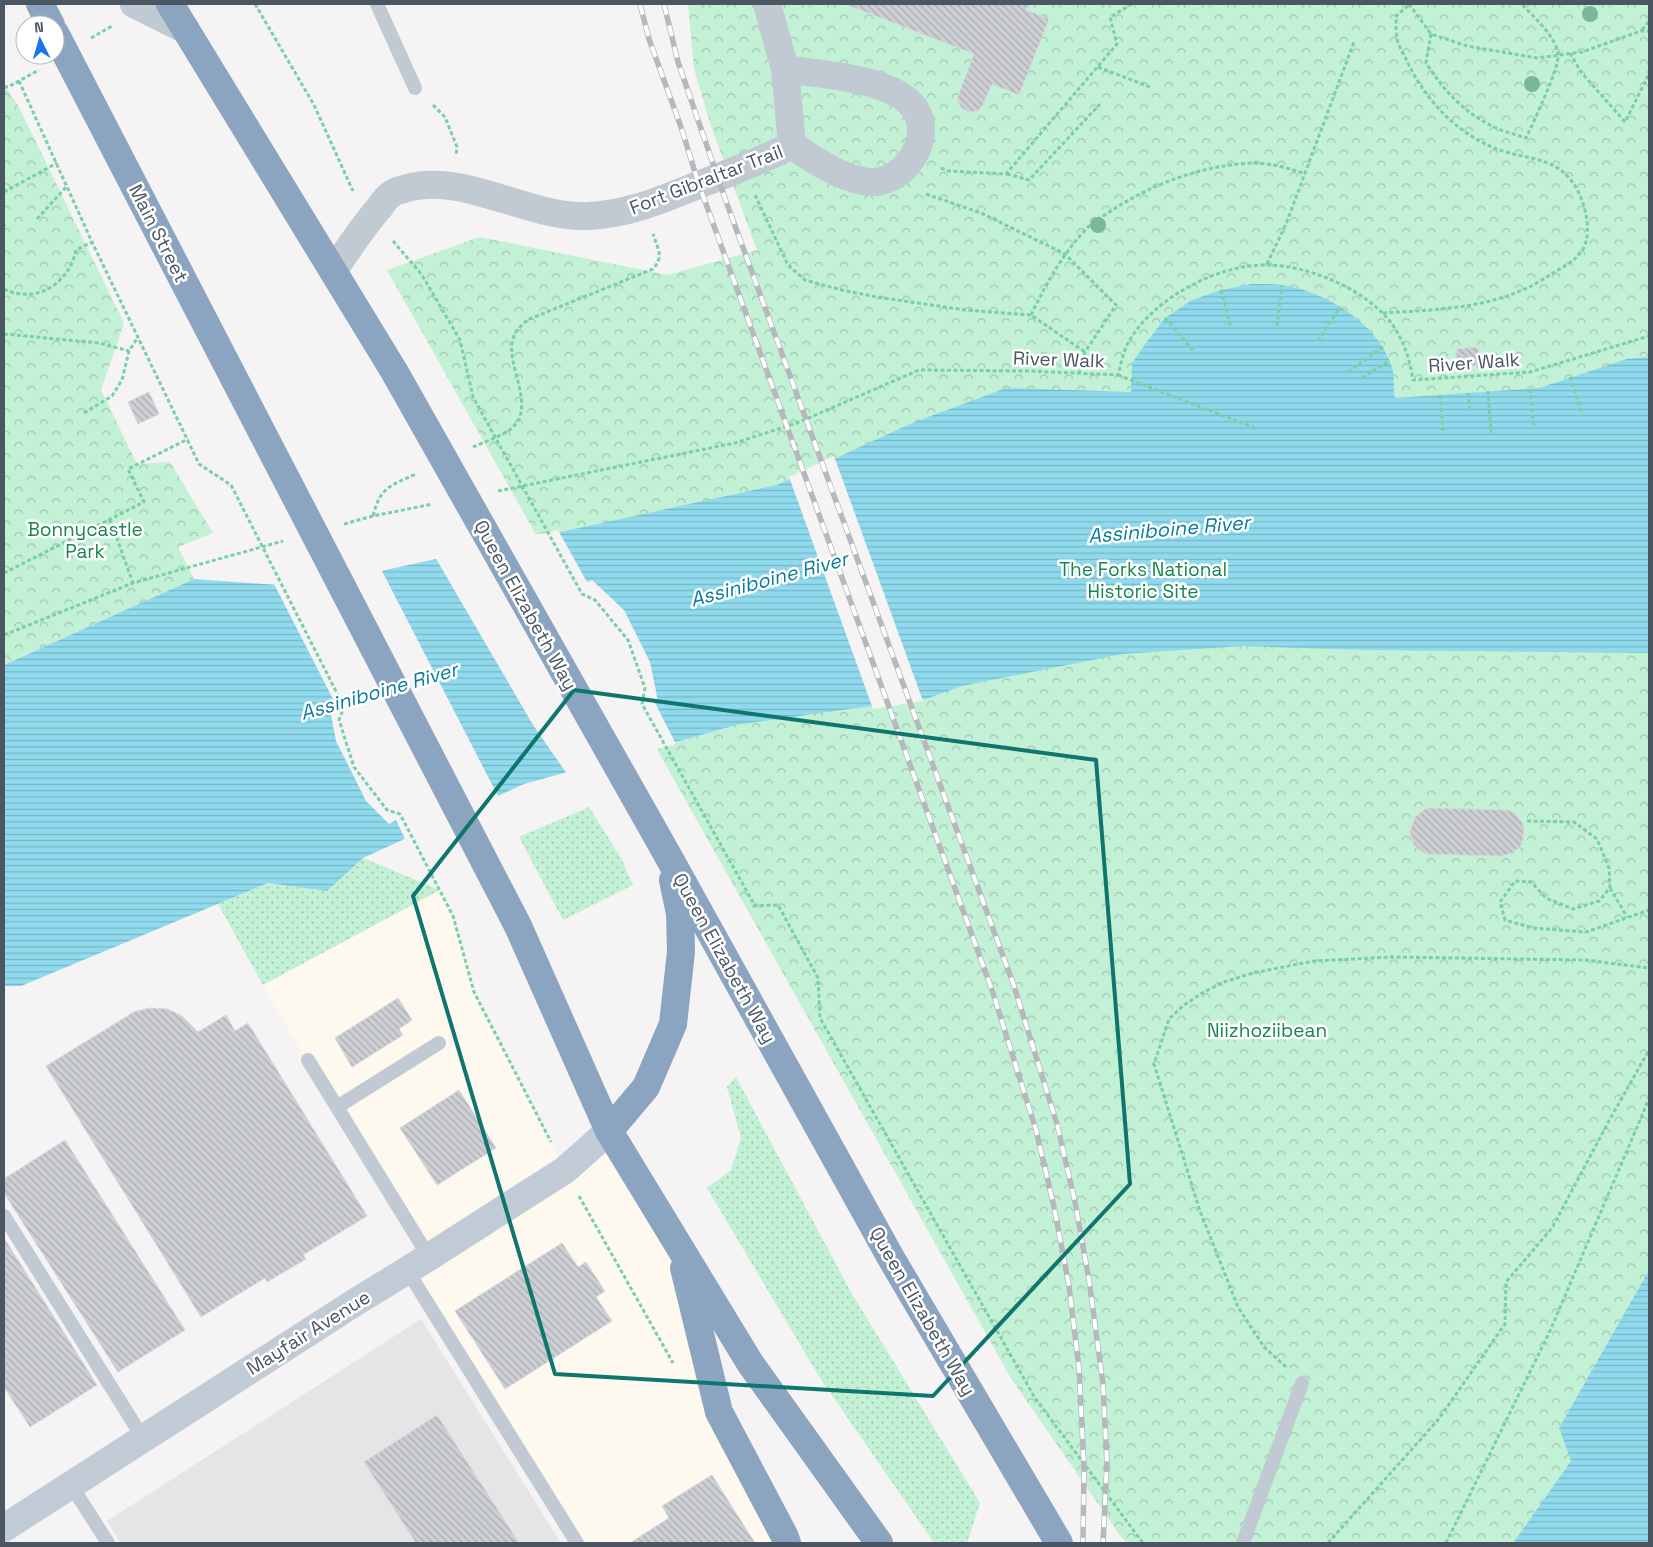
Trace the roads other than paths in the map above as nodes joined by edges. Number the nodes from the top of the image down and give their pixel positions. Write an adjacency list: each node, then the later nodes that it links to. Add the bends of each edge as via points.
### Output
1 (134, 4): 5 (street)
2 (170, 4): 5 (highway)
3 (377, 4): 8 (lane)
4 (767, 4): 7 (street, Fort Gibraltar Trail)
5 (186, 30): 10 (highway)
6 (65, 52): 15 (highway, Main Street, via 518,926)
7 (785, 69): 9 (street, Fort Gibraltar Trail); 9 (street, Fort Gibraltar Trail, via 865,81 908,102 920,124 919,144 914,155 895,176 884,181 870,182 828,168)
8 (415, 88)
9 (792, 145): 10 (street, Fort Gibraltar Trail, via 748,166 616,214 555,213 455,186 434,184 393,192)
10 (333, 271): 11 (highway, Queen Elizabeth Way, via 394,371)
11 (667, 854): 15 (highway, via 680,914 681,952 673,1024 646,1087); 27 (highway, Queen Elizabeth Way, via 891,1258)
12 (438, 1043): 14 (lane)
13 (308, 1060): 14 (lane)
14 (337, 1107): 18 (lane)
15 (609, 1131): 17 (highway); 18 (main road, Mayfair Avenue, via 565,1170)
16 (4, 1216): 20 (lane)
17 (677, 1243): 25 (highway, via 719,1412); 26 (highway, via 750,1363)
18 (418, 1264): 20 (main road, Mayfair Avenue); 24 (lane)
19 (1302, 1383): 28 (lane)
20 (143, 1438): 21 (main road, Mayfair Avenue)
21 (72, 1485): 22 (main road, Mayfair Avenue); 23 (lane)
22 (4, 1528)
23 (108, 1543)
24 (577, 1543)
25 (787, 1543)
26 (879, 1543)
27 (1059, 1543)
28 (1243, 1543)

